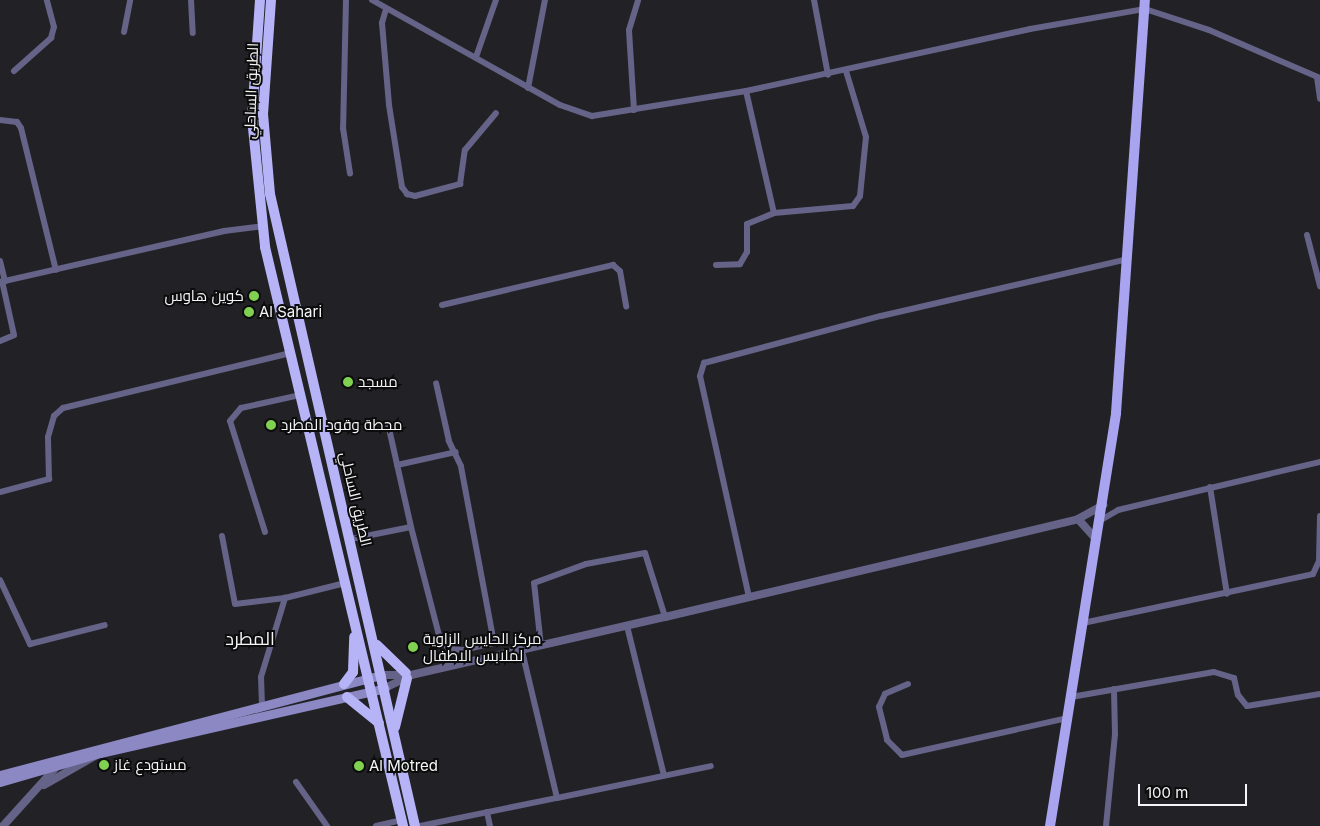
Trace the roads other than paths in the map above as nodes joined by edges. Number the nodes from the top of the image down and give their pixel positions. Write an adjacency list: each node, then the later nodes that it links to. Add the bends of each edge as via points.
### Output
1 (47, 0): 17 (street, via 54,27 52,38)
2 (130, 0): 14 (street)
3 (191, 0): 15 (street)
4 (260, 0): 29 (highway, الطريق الساحلي, via 252,118)
5 (272, 0): 56 (highway, الطريق الساحلي, via 263,114 270,194)
6 (346, 0): 27 (street, via 343,128)
7 (372, 0): 13 (street)
8 (496, 0): 16 (street)
9 (545, 0): 21 (street)
10 (638, 0): 24 (street, via 628,30)
11 (814, 0): 19 (street)
12 (1145, 4): 18 (street); 20 (street); 31 (main road)
13 (386, 9): 16 (street); 25 (street, via 382,23 389,105 402,187 407,194 415,196 460,184 465,150)
14 (124, 32)
15 (192, 33)
16 (476, 58): 21 (street)
17 (14, 71)
18 (846, 71): 19 (street); 28 (street, via 866,137 858,203)
19 (828, 75): 22 (street)
20 (1318, 78): 23 (street)
21 (528, 88): 24 (street, via 579,115)
22 (746, 91): 24 (street); 28 (street)
23 (1320, 99)
24 (634, 110)
25 (496, 113)
26 (0, 120): 34 (street, via 17,122 21,128)
27 (350, 173)
28 (774, 213): 33 (street, via 747,224 747,252 740,264)
29 (262, 226): 34 (street, via 224,231); 40 (highway, الطريق الساحلي)
30 (1307, 235): 36 (street)
31 (1128, 259): 49 (main road); 62 (street, via 881,316 704,363 700,376)
32 (0, 260): 35 (street)
33 (716, 265)
34 (56, 270): 35 (street)
35 (2, 281): 39 (street, via 14,335)
36 (1320, 286)
37 (442, 305): 38 (street, via 613,265 619,268)
38 (626, 306)
39 (0, 341)
40 (290, 353): 42 (highway, الطريق الساحلي); 48 (street, via 64,408 54,416 48,436 49,479)
41 (436, 383): 44 (street, via 449,441)
42 (300, 395): 54 (street, via 241,408 230,421); 59 (highway, الطريق الساحلي)
43 (388, 424): 46 (street)
44 (456, 452): 46 (street); 53 (street, via 496,636 491,646 449,649 440,640)
45 (1320, 462): 47 (street)
46 (398, 465): 53 (street)
47 (1210, 487): 52 (street, via 1118,510); 60 (street)
48 (0, 492)
49 (1104, 504): 51 (street); 52 (main road)
50 (1320, 516): 60 (street, via 1319,561 1313,574)
51 (1078, 519): 57 (street, via 1088,526); 62 (street)
52 (1101, 520): 57 (main road)
53 (411, 527): 56 (street)
54 (265, 532)
55 (222, 536): 61 (street, via 235,604)
56 (351, 540): 68 (highway, الطريق الساحلي)
57 (1097, 543): 64 (main road)
58 (0, 580): 65 (street, via 30,644)
59 (345, 583): 61 (street); 67 (highway, الطريق الساحلي)
60 (1227, 594): 64 (street)
61 (285, 598): 82 (street, via 260,677)
62 (749, 598): 63 (street)
63 (666, 617): 66 (street); 69 (street, via 645,553 586,564 534,583)
64 (1083, 623): 81 (main road)
65 (104, 625)
66 (628, 626): 69 (street); 90 (street)
67 (357, 629): 73 (highway, الطريق الساحلي); 74 (highway, via 353,672)
68 (375, 642): 71 (highway, الطريق الساحلي); 72 (highway)
69 (541, 646): 70 (street)
70 (522, 650): 72 (street); 94 (street)
71 (381, 675): 72 (street); 73 (main road); 76 (highway, الطريق الساحلي)
72 (408, 675): 76 (street); 85 (highway)
73 (368, 678): 74 (main road); 78 (highway, الطريق الساحلي)
74 (344, 684): 82 (main road)
75 (908, 684): 83 (street, via 885,694 879,707 887,740 902,755)
76 (385, 688): 78 (main road); 85 (highway, الطريق الساحلي)
77 (1114, 689): 79 (street, via 1214,672 1234,678 1238,696 1247,706); 81 (street); 104 (street, via 1115,734)
78 (372, 692): 80 (main road); 84 (highway, الطريق الساحلي)
79 (1320, 694)
80 (346, 697): 84 (highway); 86 (main road)
81 (1071, 697): 83 (main road)
82 (262, 705): 87 (main road)
83 (1068, 718): 103 (main road)
84 (379, 723): 96 (highway, الطريق الساحلي)
85 (395, 730): 100 (highway, الطريق الساحلي)
86 (100, 753): 87 (main road); 93 (street)
87 (60, 761): 89 (main road); 91 (main road); 93 (street)
88 (711, 766): 90 (street)
89 (0, 775)
90 (664, 775): 94 (street)
91 (0, 782)
92 (296, 782): 98 (street)
93 (42, 786): 97 (street)
94 (557, 798): 95 (street)
95 (487, 812): 101 (street); 102 (street)
96 (402, 823): 99 (street)
97 (3, 826)
98 (327, 826)
99 (376, 826)
100 (415, 826)
101 (420, 826)
102 (490, 826)
103 (1050, 826)
104 (1106, 826)

